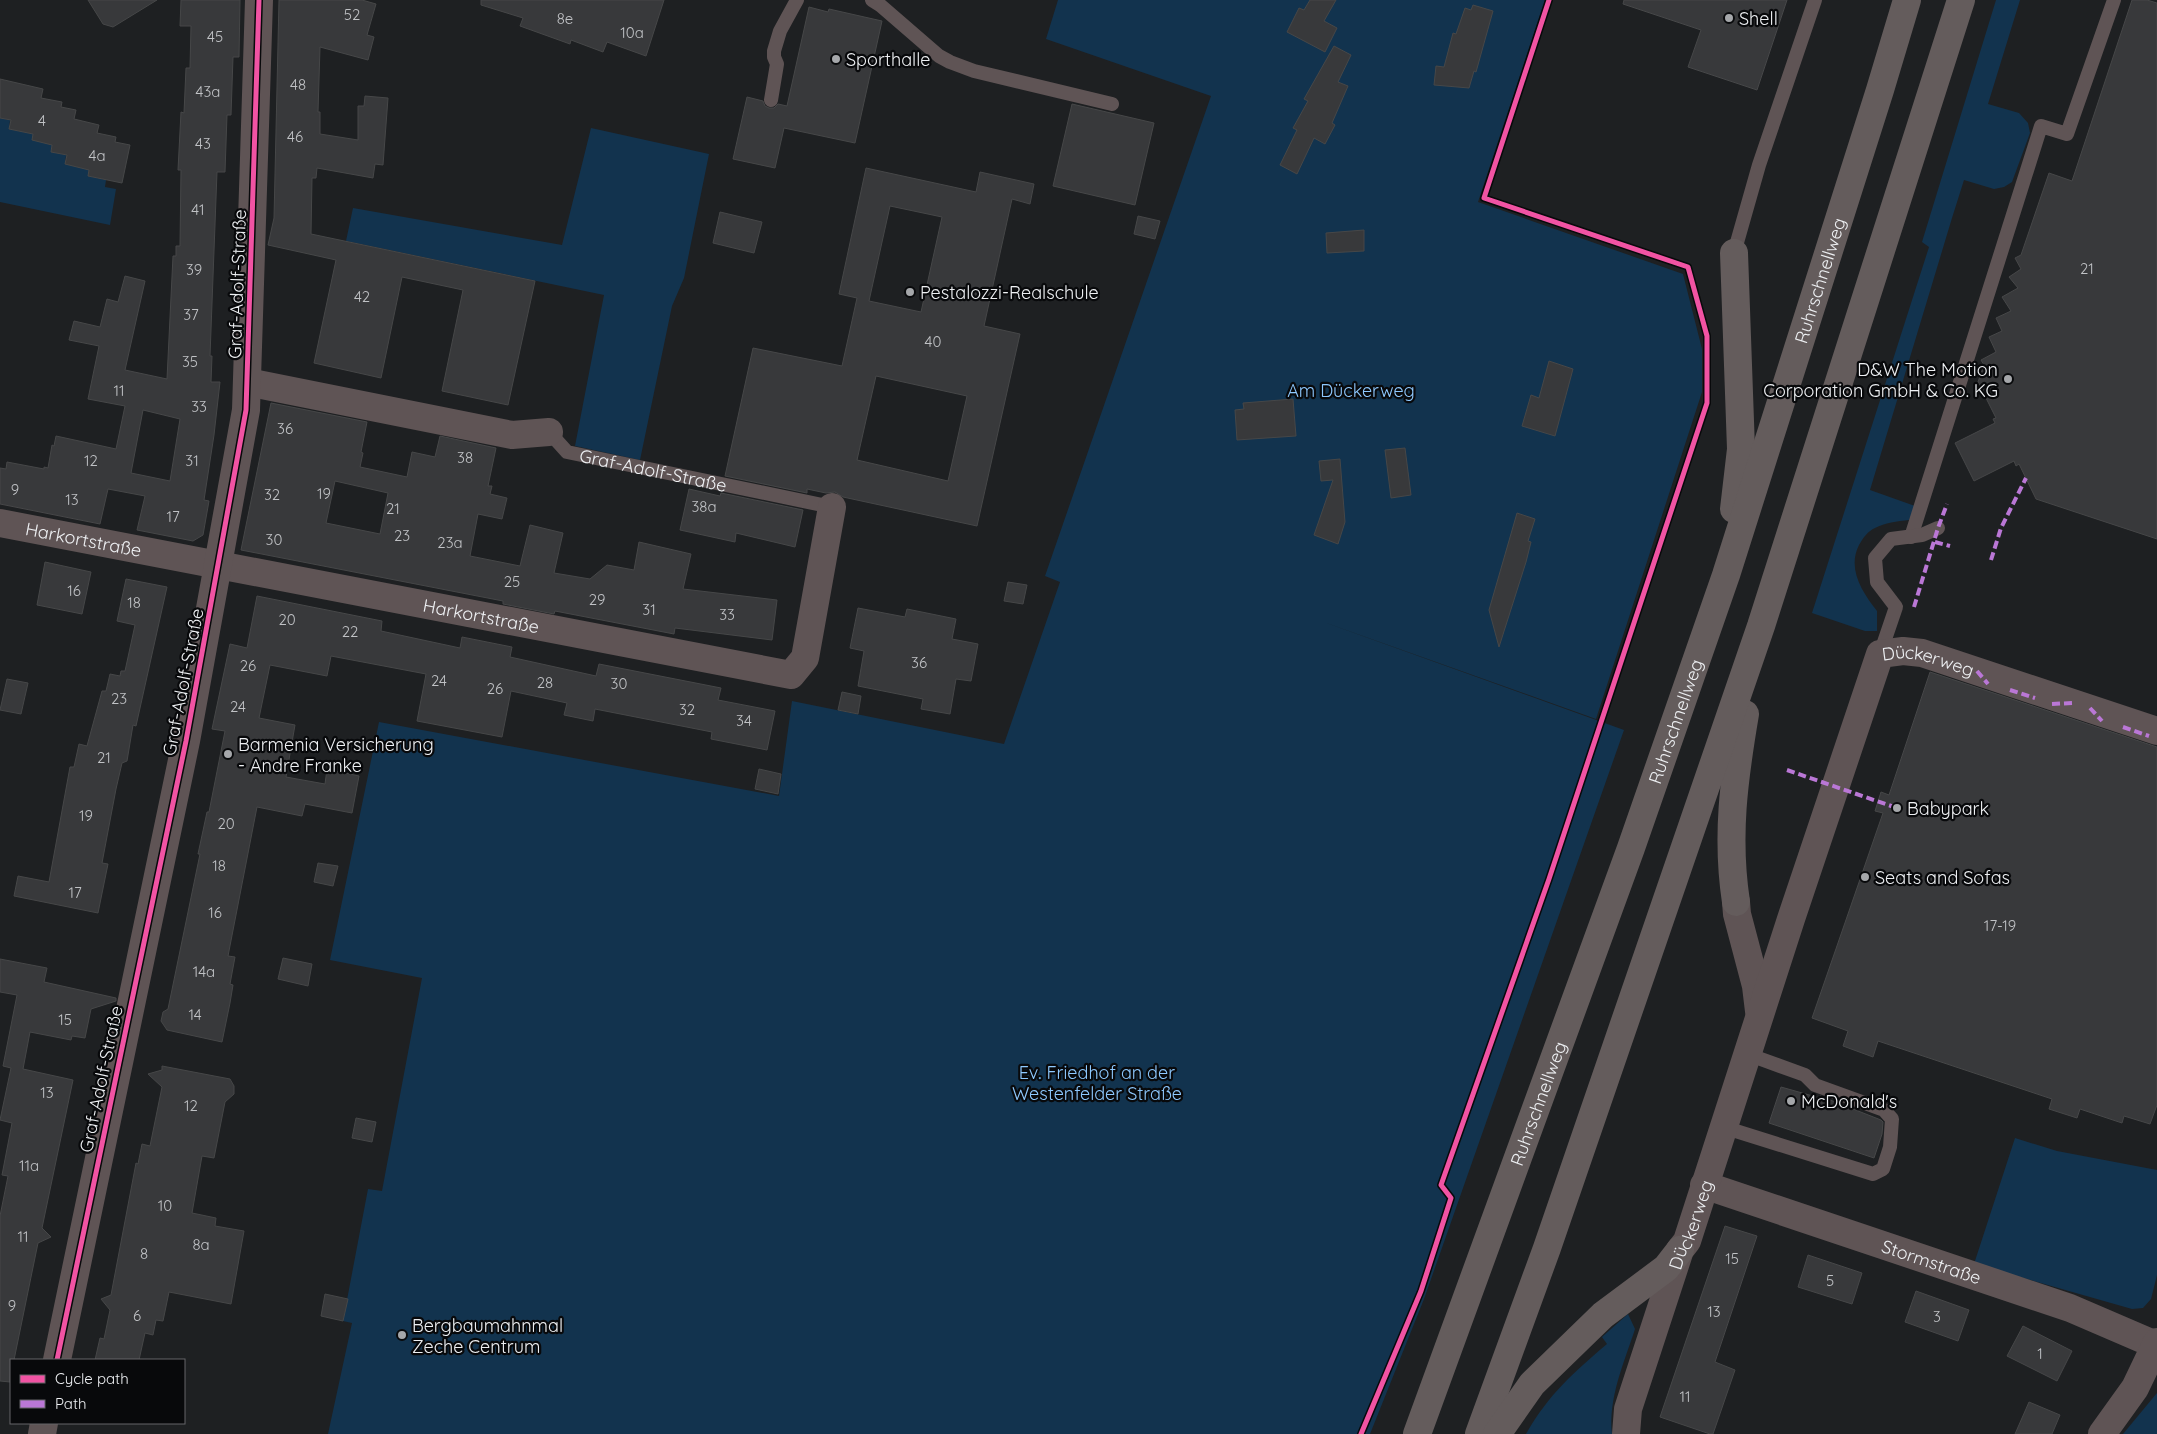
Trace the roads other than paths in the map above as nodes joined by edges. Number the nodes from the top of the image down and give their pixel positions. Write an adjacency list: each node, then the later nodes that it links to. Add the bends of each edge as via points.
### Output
1 (260, 0): 11 (street, Graf-Adolf-Straße)
2 (797, 0): 8 (lane, via 780,31 774,51 777,64)
3 (872, 0): 9 (lane, via 950,62 974,71)
4 (1815, 0): 10 (lane, via 1759,165)
5 (1907, 0): 18 (highway, Ruhrschnellweg)
6 (1961, 0): 19 (highway)
7 (2114, 0): 16 (lane, via 2067,134 2041,126)
8 (771, 100)
9 (1112, 104)
10 (1734, 253): 18 (highway, via 1740,449)
11 (248, 382): 12 (street, Graf-Adolf-Straße, via 512,435); 17 (street, Graf-Adolf-Straße)
12 (549, 432): 13 (lane, Graf-Adolf-Straße, via 567,452)
13 (832, 507): 17 (street, Harkortstraße, via 805,658 791,675)
14 (0, 523): 17 (street, Harkortstraße)
15 (1938, 528): 16 (lane, via 1922,536)
16 (1911, 537): 20 (lane, via 1891,539 1875,558 1877,582 1896,607)
17 (219, 565): 30 (street, Graf-Adolf-Straße, via 186,741)
18 (1726, 575): 31 (highway, Ruhrschnellweg, via 1631,848)
19 (1761, 626): 22 (highway, via 1734,781 1732,857); 32 (highway, via 1547,1248)
20 (1880, 654): 21 (street, Dückerweg, via 1922,653); 23 (street, Dückerweg)
21 (2157, 730)
22 (1737, 908): 23 (street, via 1756,932 1777,932); 24 (street, Dückerweg)
23 (1791, 920): 24 (street, Dückerweg)
24 (1760, 1015): 25 (street, Dückerweg)
25 (1747, 1054): 26 (street, Dückerweg); 26 (lane, via 1805,1075 1815,1085 1884,1110 1892,1119 1890,1147 1883,1169 1873,1174)
26 (1723, 1127): 27 (street, Dückerweg)
27 (1704, 1185): 28 (street, Dückerweg, via 1687,1241); 29 (street, Stormstraße, via 2070,1308)
28 (1680, 1250): 33 (highway, via 1666,1268 1602,1315 1532,1384); 34 (street, Dückerweg, via 1628,1409)
29 (2156, 1343): 35 (street, via 2136,1388)
30 (57, 1359)
31 (1417, 1434)
32 (1479, 1434)
33 (1497, 1434)
34 (1626, 1434)
35 (2102, 1434)

